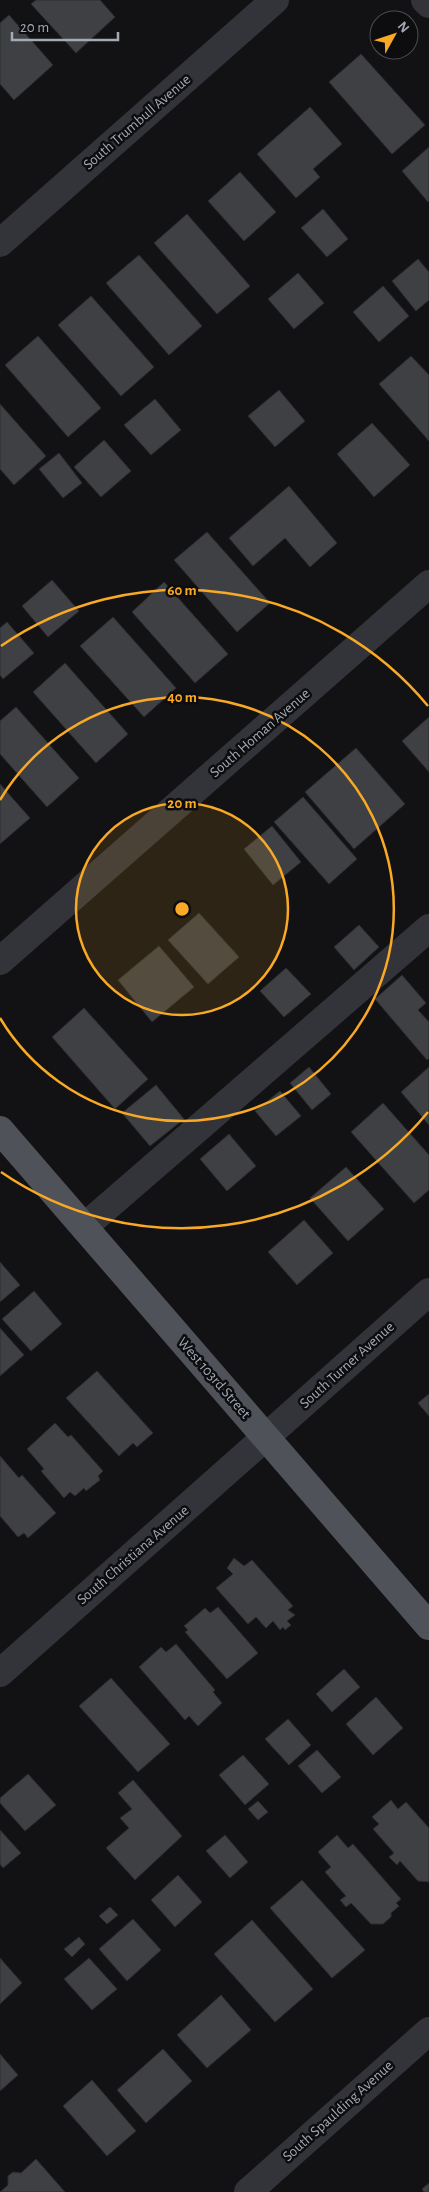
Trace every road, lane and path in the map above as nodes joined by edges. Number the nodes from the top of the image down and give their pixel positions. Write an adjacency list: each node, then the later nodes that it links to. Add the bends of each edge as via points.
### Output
1 (275, 0): 4 (street, South Trumbull Avenue)
2 (425, 0): 3 (street)
3 (429, 4)
4 (0, 243)
5 (429, 584): 7 (street, South Homan Avenue)
6 (429, 928): 9 (street)
7 (0, 961)
8 (0, 1130): 9 (main road, West 103rd Street)
9 (84, 1227): 11 (main road, West 103rd Street)
10 (429, 1292): 11 (street, South Turner Avenue)
11 (266, 1438): 12 (main road, West 103rd Street); 13 (street, South Christiana Avenue)
12 (429, 1626)
13 (0, 1673)
14 (429, 2031): 15 (street, South Spaulding Avenue)
15 (248, 2192)

